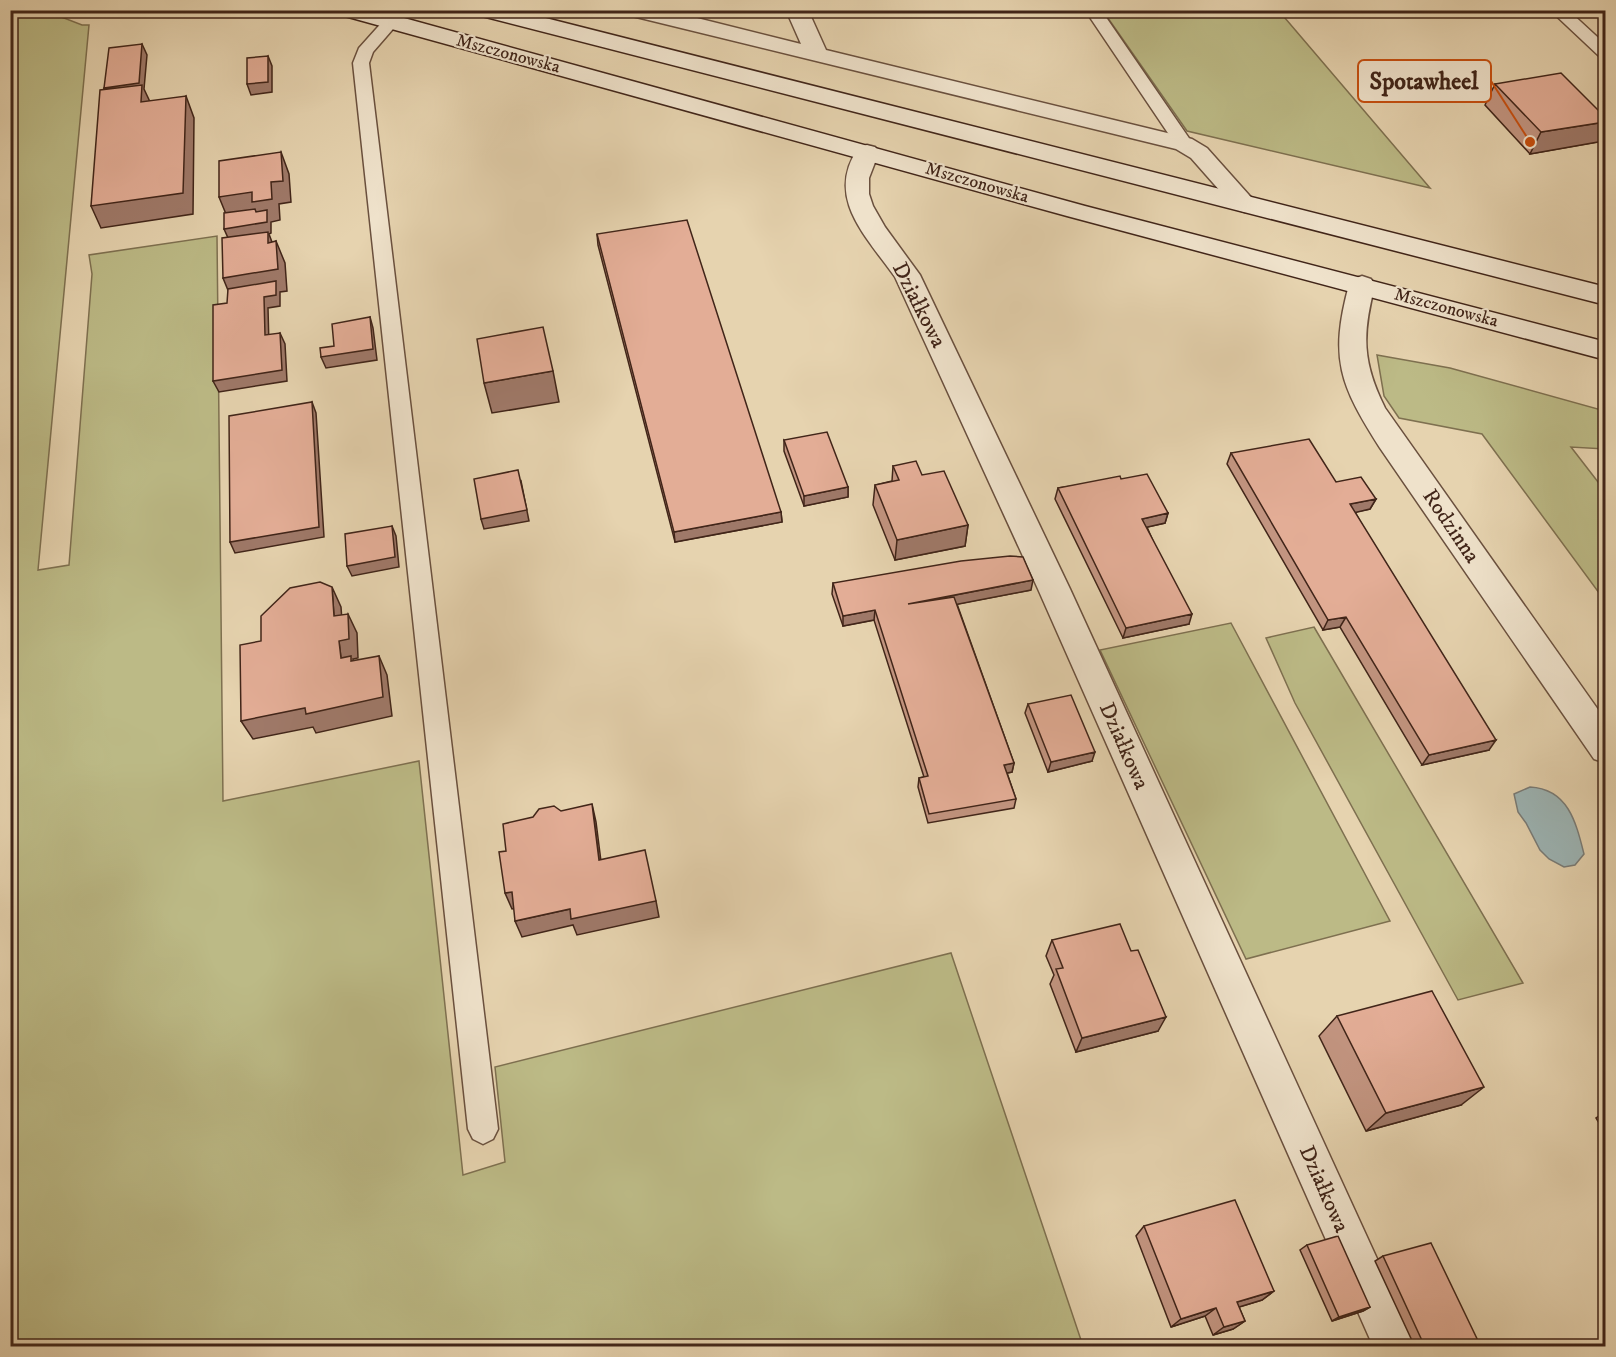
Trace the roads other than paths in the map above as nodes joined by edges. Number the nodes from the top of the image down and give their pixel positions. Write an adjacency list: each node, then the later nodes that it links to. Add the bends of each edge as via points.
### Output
1 (349, 10): 7 (main road, Mszczonowska)
2 (486, 10): 12 (main road, Mszczonowska)
3 (636, 10): 9 (main road)
4 (797, 10): 9 (main road)
5 (1093, 10): 10 (lane)
6 (1558, 10): 8 (lane)
7 (391, 22): 11 (main road, Mszczonowska); 17 (lane, via 365,51 362,63)
8 (1605, 54)
9 (817, 55): 10 (main road)
10 (1184, 144): 12 (main road, via 1199,153)
11 (867, 152): 13 (main road, Mszczonowska); 18 (main road, Działkowa, via 856,180 856,198 907,275)
12 (1245, 204): 14 (main road, Mszczonowska)
13 (1362, 285): 15 (main road, Mszczonowska); 16 (main road, Rodzinna, via 1352,322 1351,346 1355,373 1364,393 1490,585)
14 (1605, 296)
15 (1605, 351)
16 (1605, 749)
17 (483, 1129)
18 (1395, 1347)

